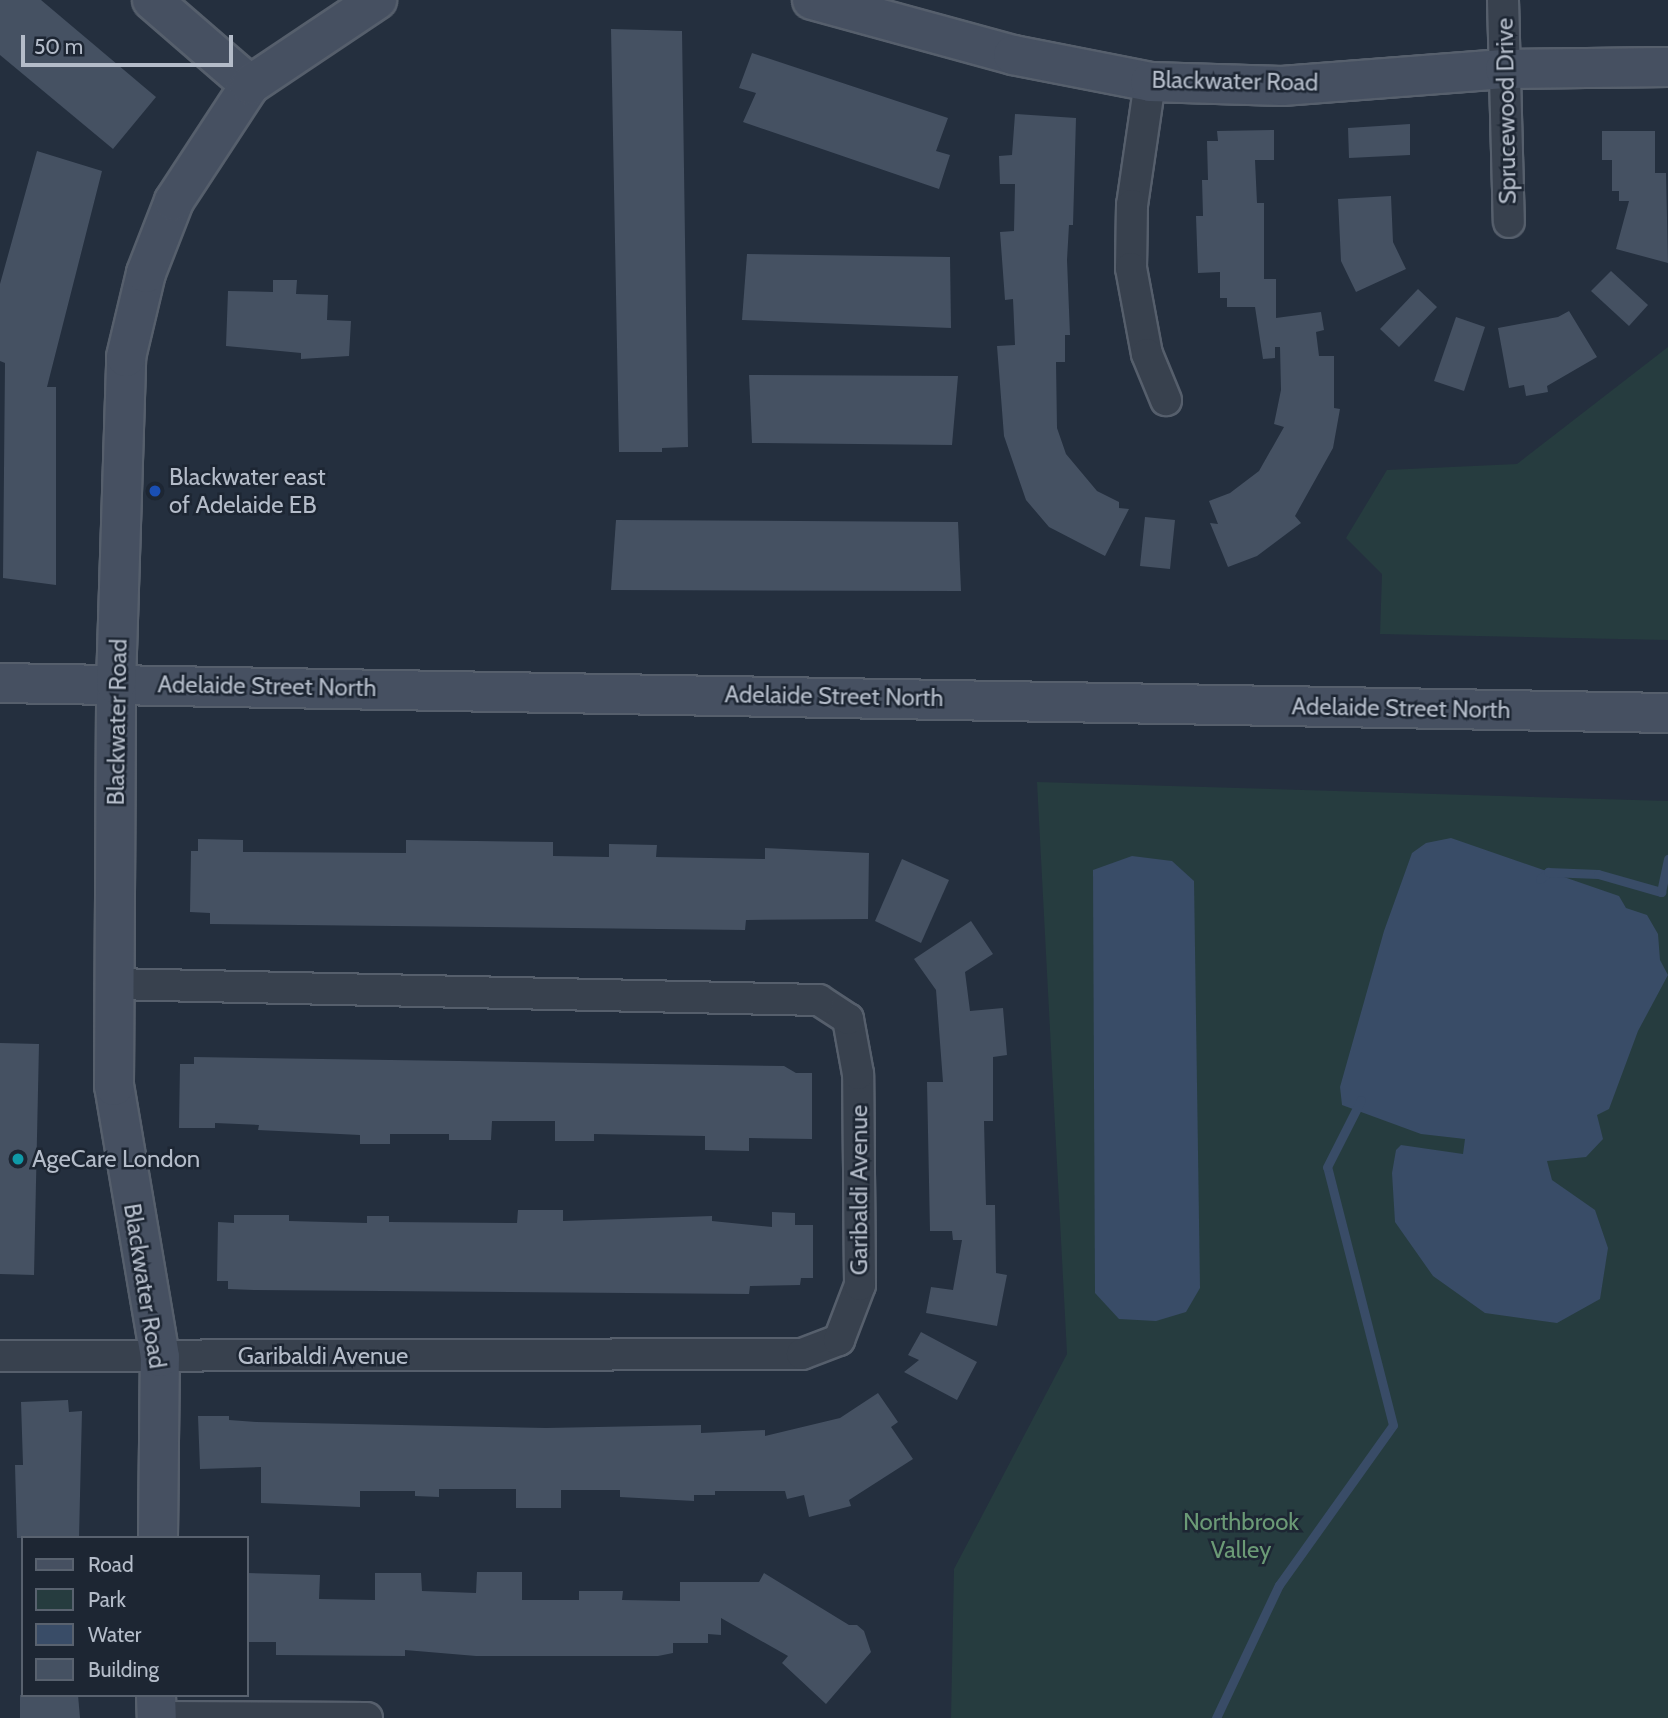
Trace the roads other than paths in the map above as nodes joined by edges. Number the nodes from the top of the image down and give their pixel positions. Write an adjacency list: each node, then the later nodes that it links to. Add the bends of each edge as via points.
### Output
1 (152, 0): 8 (street)
2 (377, 0): 8 (street, Blackwater Road)
3 (812, 0): 7 (street, Blackwater Road, via 1013,55)
4 (1503, 0): 6 (street, Sprucewood Drive)
5 (1668, 67): 6 (street, Blackwater Road)
6 (1505, 69): 7 (street, Blackwater Road, via 1282,86); 9 (street, Sprucewood Drive)
7 (1150, 82): 10 (street, via 1132,205 1131,268 1147,354)
8 (250, 85): 12 (street, Blackwater Road, via 174,201 146,273 126,357)
9 (1509, 222)
10 (1166, 400)
11 (0, 683): 12 (street, Adelaide Street North)
12 (116, 684): 13 (street, Adelaide Street North); 14 (street, Blackwater Road)
13 (1668, 713)
14 (115, 984): 16 (street, Blackwater Road, via 114,1086); 16 (street, Garibaldi Avenue, via 819,1000 848,1019 858,1074 860,1285 839,1340 802,1354)
15 (0, 1356): 16 (street, Garibaldi Avenue)
16 (160, 1357): 17 (street, Blackwater Road)
17 (158, 1536)
18 (156, 1710): 19 (street)
19 (367, 1718)

